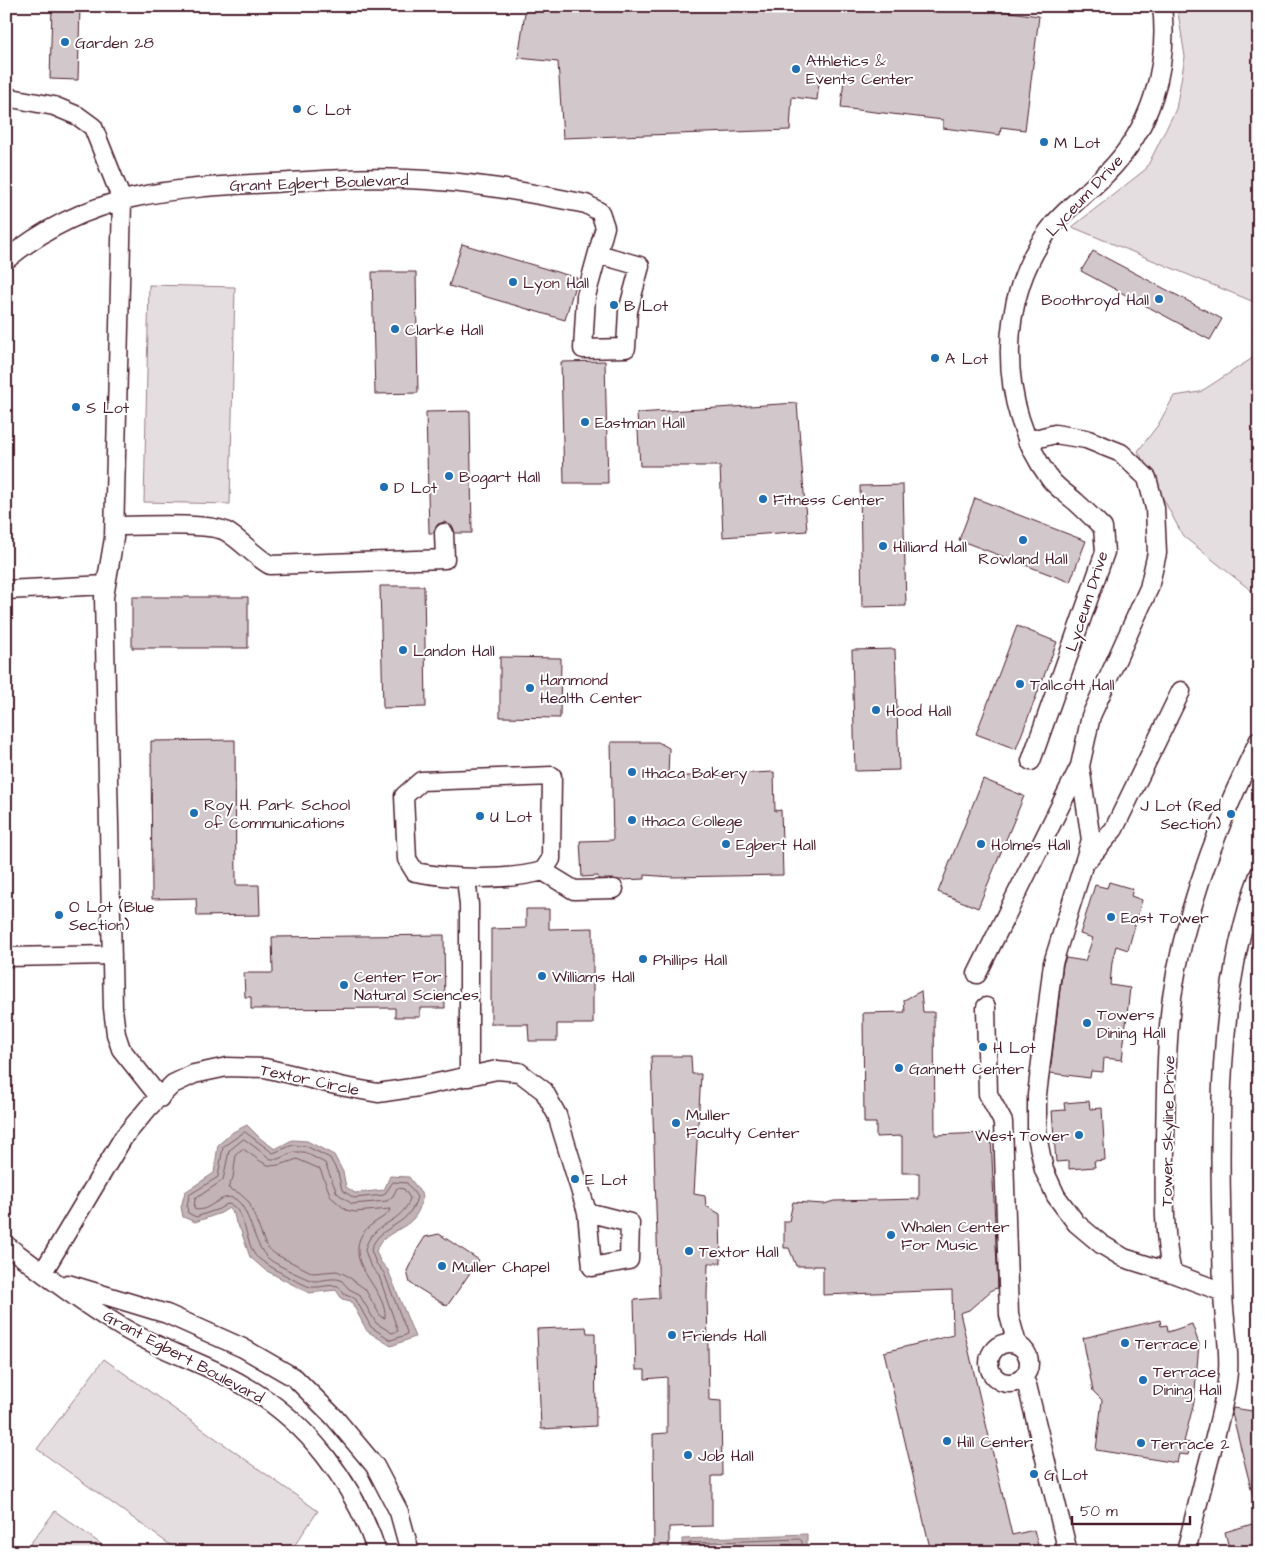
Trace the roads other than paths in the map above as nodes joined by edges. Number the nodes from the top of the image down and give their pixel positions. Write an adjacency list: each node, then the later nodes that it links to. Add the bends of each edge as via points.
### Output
1 (1162, 6): 6 (street, Lyceum Drive, via 1163,58 1145,120 1120,158 1053,224 1033,252 1014,299 1010,381)
2 (6, 97): 3 (street, via 54,106 78,116 93,128)
3 (122, 200): 4 (street, Grant Egbert Boulevard, via 177,188 335,179 406,179 484,186 541,194 596,208 605,227); 5 (street, Grant Egbert Boulevard, via 78,214 43,233); 7 (street)
4 (598, 254): 4 (street, Grant Egbert Boulevard, via 640,266 628,311 626,348 584,349 586,296)
5 (6, 260)
6 (1027, 441): 13 (street, Lyceum Drive, via 1051,481 1103,528 1105,552); 14 (street, via 1055,434 1086,439 1121,453 1148,478 1155,508 1157,553 1149,588 1091,716)
7 (115, 526): 8 (street, via 199,527 226,531 270,565 445,559); 9 (street)
8 (444, 533)
9 (106, 585): 10 (street); 20 (street)
10 (6, 590)
11 (1181, 691): 15 (street, via 1114,829)
12 (1259, 740): 29 (street, Tower Skyline Drive, via 1205,867 1181,950 1172,997 1165,1181 1167,1251)
13 (1031, 761)
14 (1080, 766): 15 (street, via 1090,840); 22 (street)
15 (1082, 866): 29 (street, via 1052,963 1037,1095 1037,1136 1044,1170 1056,1196 1076,1223 1101,1244 1124,1258)
16 (543, 872): 18 (street); 18 (street, via 551,859 552,776 422,781 404,796 407,859 415,872); 19 (street, via 574,890)
17 (1259, 875): 30 (street, via 1236,957 1226,1024)
18 (466, 878): 24 (street, via 469,905)
19 (614, 888)
20 (112, 955): 21 (street); 25 (street, via 112,1008 121,1049)
21 (6, 958)
22 (977, 974)
23 (986, 1008): 31 (street, via 988,1094 1003,1122 1009,1315)
24 (468, 1077): 25 (street, Textor Circle, via 378,1093 266,1068 227,1067 194,1074 173,1084); 26 (street, Textor Circle, via 496,1070 519,1072 544,1092 557,1114)
25 (160, 1098): 28 (street, Textor Circle, via 123,1138)
26 (586, 1212)
27 (6, 1245): 28 (street, Grant Egbert Boulevard)
28 (42, 1272): 33 (street, Grant Egbert Boulevard, via 121,1326 242,1384 275,1405 340,1474 364,1518); 34 (street, Grant Egbert Boulevard, via 74,1286 168,1314 243,1348 295,1378 334,1417 375,1466 399,1512)
29 (1172, 1273): 30 (street)
30 (1223, 1292): 36 (street, via 1229,1342 1224,1403)
31 (1016, 1344): 32 (street, via 1028,1355 1027,1371); 32 (street, via 1001,1344 994,1348 988,1363 1000,1382 1008,1383)
32 (1023, 1377): 35 (street)
33 (377, 1552)
34 (410, 1552)
35 (1068, 1552)
36 (1186, 1552)

